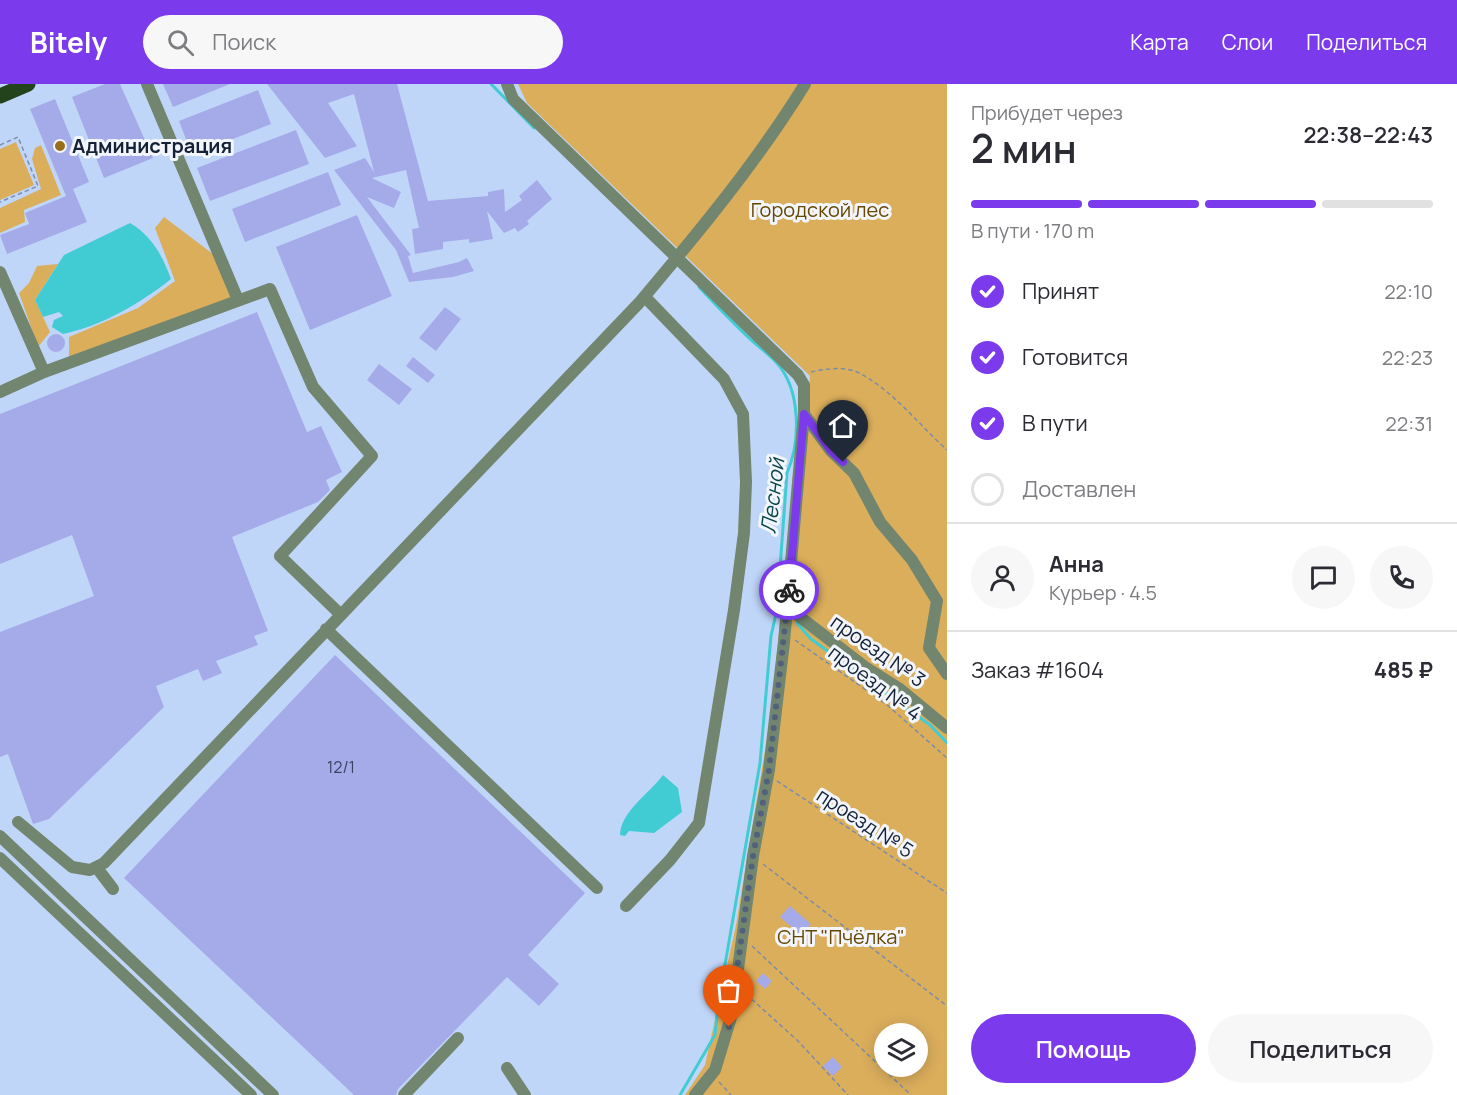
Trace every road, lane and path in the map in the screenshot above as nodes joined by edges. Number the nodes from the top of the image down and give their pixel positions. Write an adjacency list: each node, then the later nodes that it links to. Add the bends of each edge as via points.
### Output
1 (28, 84): 5 (main road)
2 (147, 84): 11 (street)
3 (507, 84): 8 (street, via 513,99)
4 (805, 84): 8 (street)
5 (0, 96)
6 (0, 145): 7 (path, via 18,137 38,186)
7 (0, 202)
8 (678, 258): 10 (street); 13 (street)
9 (0, 272): 12 (street)
10 (645, 297): 18 (street); 33 (street, via 724,379 743,414 746,482 734,610 699,823)
11 (238, 300): 12 (street); 18 (street, via 270,289 313,387 372,456 280,556)
12 (44, 372): 14 (street)
13 (798, 375): 15 (street, via 804,385); 16 (path, via 832,368 856,372 898,404)
14 (0, 392)
15 (804, 414): 17 (street); 21 (street, via 831,451 854,473 880,522 912,560 937,601 929,648)
16 (947, 450)
17 (787, 607): 20 (street); 22 (street, проезд № 3)
18 (340, 614): 19 (street)
19 (326, 629): 29 (street); 30 (street)
20 (785, 632): 23 (path, проезд № 4, via 885,704); 24 (street)
21 (947, 674)
22 (947, 728)
23 (947, 758)
24 (768, 776): 27 (street); 32 (path, проезд № 5)
25 (18, 822): 29 (street, via 72,867)
26 (0, 836): 41 (street)
27 (753, 856): 34 (street); 36 (path)
28 (0, 858): 40 (street)
29 (98, 868): 31 (street)
30 (597, 888)
31 (113, 889)
32 (947, 893)
33 (626, 906)
34 (743, 938): 35 (street); 47 (path)
35 (736, 985): 39 (street, via 726,1040); 46 (path, via 798,1041)
36 (947, 1006)
37 (458, 1038): 42 (street)
38 (507, 1068): 43 (street)
39 (712, 1075): 44 (street); 45 (path)
40 (251, 1095)
41 (273, 1095)
42 (404, 1095)
43 (525, 1095)
44 (695, 1095)
45 (731, 1095)
46 (848, 1095)
47 (911, 1095)

